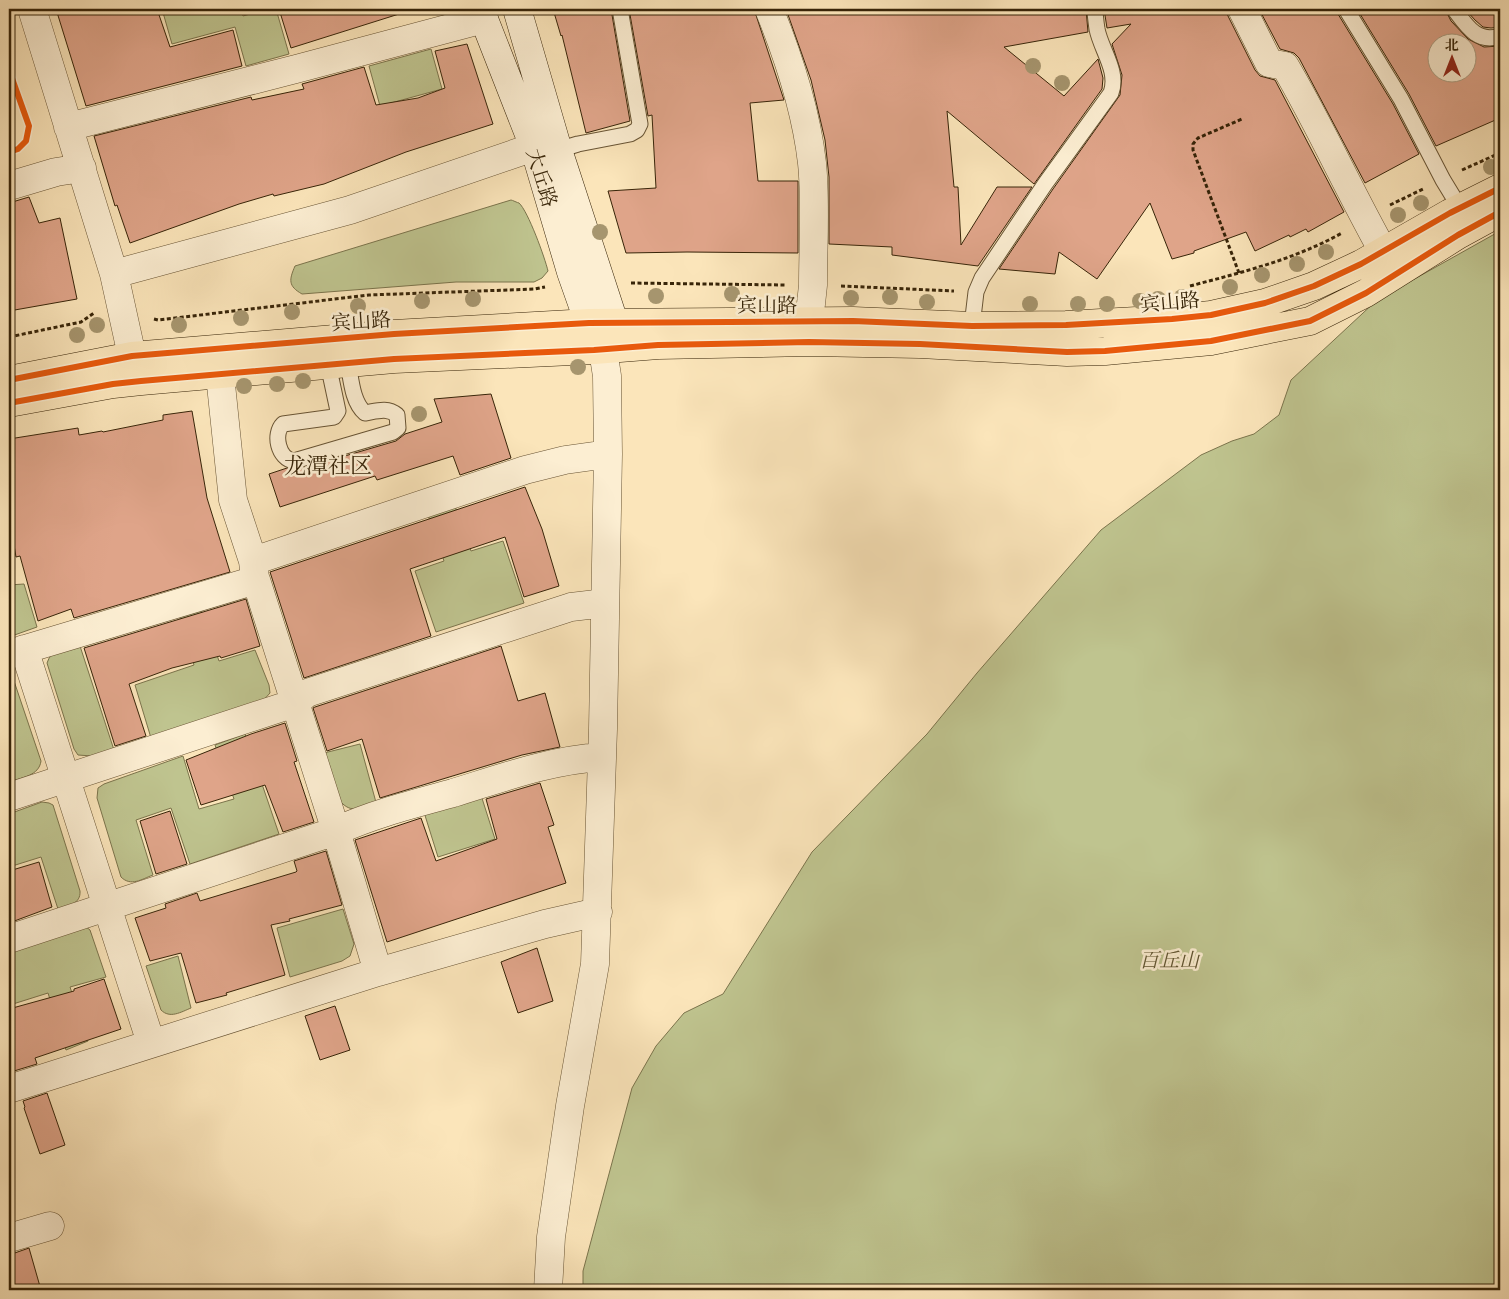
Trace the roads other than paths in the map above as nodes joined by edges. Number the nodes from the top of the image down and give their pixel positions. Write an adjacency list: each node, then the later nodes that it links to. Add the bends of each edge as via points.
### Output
1 (32, 9): 11 (street)
2 (518, 9): 12 (street, 大丘路)
3 (620, 9): 12 (lane, via 640,124 637,130)
4 (769, 9): 20 (street, via 785,48 809,140 812,165 812,285)
5 (1095, 9): 22 (lane, via 1097,29 1113,74 1111,93 982,278 976,292)
6 (1242, 9): 18 (street, via 1269,63 1285,66 1288,71)
7 (1346, 9): 16 (lane, via 1401,99)
8 (1454, 9): 10 (lane, via 1474,33 1489,39)
9 (482, 14): 11 (street, via 296,69); 12 (street, 大丘路)
10 (1500, 36)
11 (68, 127): 13 (street)
12 (546, 149): 19 (street, via 350,210); 21 (street, 大丘路)
13 (82, 168): 14 (street); 19 (street)
14 (9, 186)
15 (1500, 188): 16 (main road, 宾山路)
16 (1460, 208): 18 (main road, 宾山路)
17 (1500, 212): 23 (main road, 宾山路, via 1366,293 1310,321 1211,341 1067,352 809,342 668,344)
18 (1383, 251): 22 (main road, 宾山路, via 1314,286 1265,303 1211,315 1066,325)
19 (114, 274): 24 (street)
20 (806, 321): 21 (main road, 宾山路); 22 (main road, 宾山路)
21 (601, 323): 23 (street, 大丘路); 24 (main road, 宾山路, via 394,334)
22 (972, 326)
23 (605, 350): 25 (main road, 宾山路); 29 (street, 大丘路)
24 (132, 356): 27 (main road, 宾山路)
25 (338, 364): 25 (lane, via 338,412 334,417 283,424 278,428 282,455 287,460 294,461 398,428 398,415 392,410 364,413 360,409 353,388); 26 (main road, 宾山路)
26 (220, 375): 28 (main road, 宾山路, via 112,384); 30 (street, via 233,500)
27 (9, 380)
28 (9, 403)
29 (608, 454): 30 (street, via 525,470); 31 (street, 大丘路)
30 (254, 570): 32 (street); 33 (street)
31 (605, 603): 33 (street, via 561,610 307,693); 34 (street, 大丘路)
32 (16, 652): 35 (street)
33 (295, 702): 35 (street); 37 (street)
34 (602, 757): 37 (street, via 538,768 364,819); 39 (street, 大丘路)
35 (67, 779): 36 (street); 38 (street)
36 (9, 797)
37 (336, 831): 38 (street); 41 (street)
38 (107, 906): 40 (street); 42 (street)
39 (598, 912): 41 (street); 46 (street, 大丘路, via 595,964 551,1236)
40 (9, 938)
41 (378, 972): 42 (street)
42 (150, 1043): 43 (street)
43 (9, 1089)
44 (50, 1226): 45 (street)
45 (9, 1238)
46 (548, 1290)

